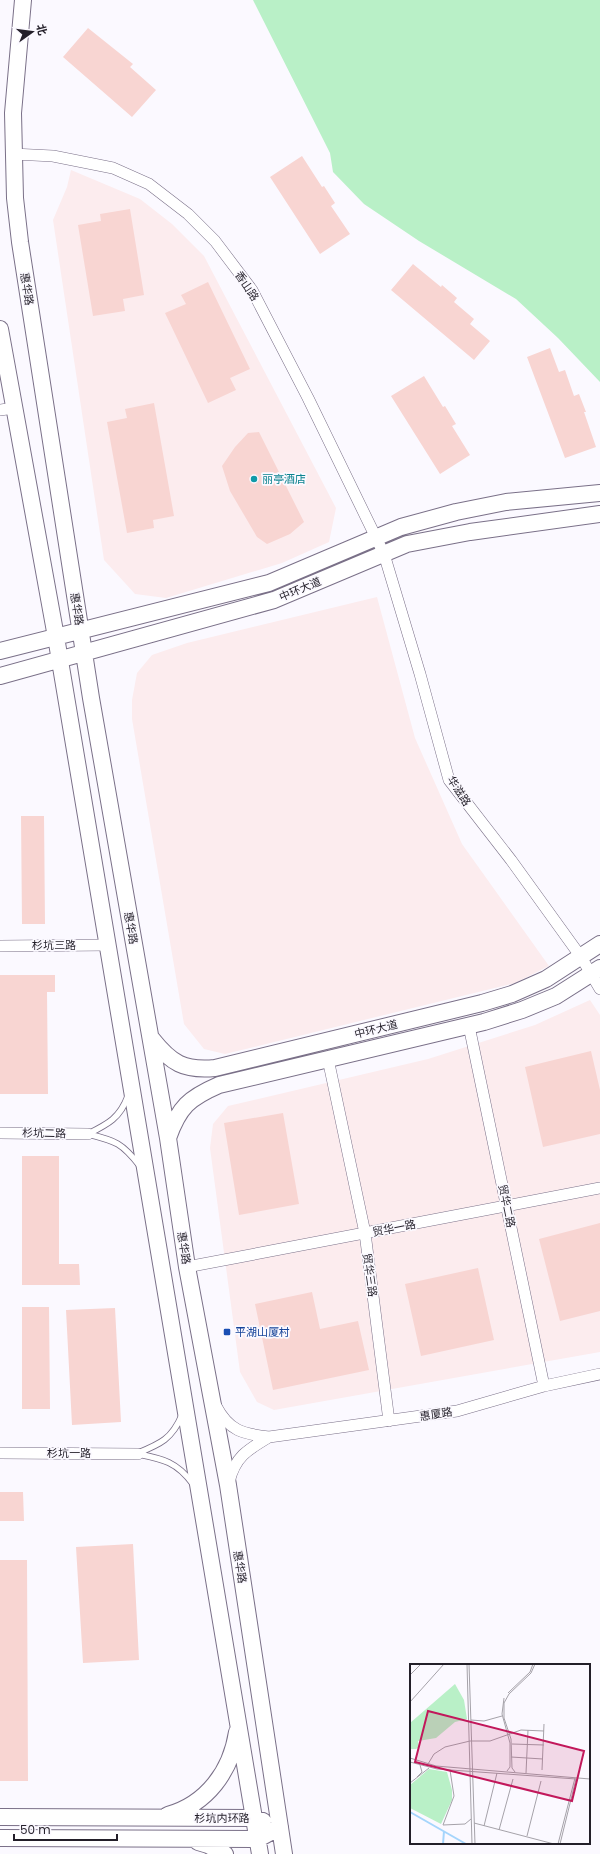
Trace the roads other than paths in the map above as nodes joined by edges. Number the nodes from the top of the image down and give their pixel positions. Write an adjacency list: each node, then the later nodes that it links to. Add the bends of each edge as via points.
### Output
1 (23, 0): 2 (main road, 惠华路, via 13,113)
2 (13, 154): 7 (street, 香山路, via 53,156 113,168 149,184 188,214 214,241 252,290 308,398); 9 (main road, 惠华路, via 20,242)
3 (0, 329): 4 (main road)
4 (7, 409): 10 (main road)
5 (600, 493): 7 (main road, 中环大道, via 506,502 456,512)
6 (600, 514): 8 (main road, 中环大道, via 470,532 407,544)
7 (375, 538): 8 (street, 华滋路); 9 (main road, 中环大道, via 268,583)
8 (384, 554): 12 (main road, 中环大道, via 274,600); 18 (street, 华滋路, via 449,780)
9 (81, 630): 10 (main road, 中环大道); 12 (main road, 惠华路)
10 (56, 637): 11 (main road, 中环大道); 13 (main road)
11 (0, 651)
12 (84, 653): 13 (main road, 中环大道); 22 (main road, 惠华路)
13 (60, 660): 14 (main road, 中环大道); 16 (main road)
14 (0, 676)
15 (600, 944): 18 (main road, 中环大道)
16 (108, 945): 17 (street, 杉坑三路); 24 (main road)
17 (0, 946)
18 (581, 957): 19 (street, 华滋路); 22 (main road, 中环大道, via 546,979 512,994 215,1068 199,1070 180,1065 164,1055)
19 (595, 971): 20 (street, 华滋路); 21 (main road, 中环大道, via 556,996 522,1010)
20 (600, 988)
21 (469, 1026): 23 (main road, 中环大道); 30 (street, 贸华二路)
22 (150, 1037): 27 (main road, 惠华路)
23 (328, 1059): 27 (main road, 中环大道, via 219,1085 201,1093 174,1119); 31 (street, 贸华三路)
24 (131, 1087): 26 (lane, via 124,1107 110,1123); 28 (main road)
25 (0, 1133): 26 (street, 杉坑二路)
26 (88, 1134): 28 (lane, via 114,1141 130,1154)
27 (168, 1138): 32 (main road, 惠华路)
28 (146, 1174): 36 (main road)
29 (600, 1188): 30 (street, 贸华一路)
30 (507, 1206): 31 (street, 贸华一路); 34 (street, 贸华二路)
31 (365, 1233): 32 (street, 贸华一路); 37 (street, 贸华三路)
32 (187, 1268): 35 (main road, 惠华路)
33 (600, 1374): 34 (street, 惠厦路)
34 (544, 1386): 37 (street, 惠厦路, via 457,1411)
35 (213, 1400): 38 (street, via 222,1418 235,1429 249,1435); 41 (main road, 惠华路)
36 (185, 1408): 40 (lane, via 177,1428 163,1443); 42 (main road)
37 (389, 1421): 38 (street, 惠厦路)
38 (269, 1437): 41 (street, via 239,1458)
39 (0, 1453): 40 (street, 杉坑一路)
40 (138, 1454): 42 (lane, via 165,1459 184,1472)
41 (228, 1485): 47 (main road, 惠华路)
42 (200, 1493): 43 (main road)
43 (238, 1723): 45 (main road, via 234,1748 224,1771 212,1789 196,1802 177,1812); 46 (main road)
44 (0, 1817): 45 (main road, 杉坑内环路)
45 (155, 1818): 46 (main road, 杉坑内环路)
46 (254, 1818): 47 (main road, 杉坑内环路); 50 (main road)
47 (280, 1827): 50 (main road, 杉坑内环路); 52 (main road, 惠华路)
48 (0, 1838): 49 (main road, 杉坑内环路)
49 (187, 1839): 50 (main road, 杉坑内环路); 51 (main road, via 208,1845)
50 (259, 1846)
51 (225, 1854)
52 (284, 1854)

